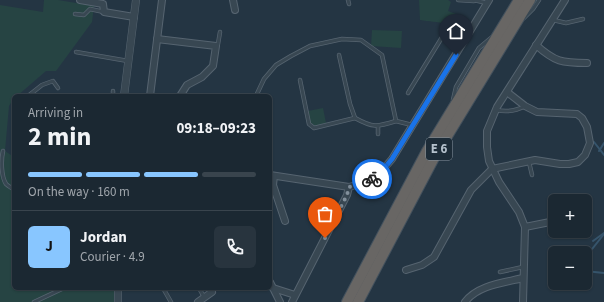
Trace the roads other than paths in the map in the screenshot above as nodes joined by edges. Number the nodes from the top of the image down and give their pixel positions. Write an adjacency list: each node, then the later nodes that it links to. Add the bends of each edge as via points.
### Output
1 (80, 0): 13 (street, via 103,4)
2 (136, 0): 15 (street)
3 (162, 0): 21 (street)
4 (233, 0): 12 (street)
5 (458, 0): 6 (lane)
6 (474, 0): 11 (lane)
7 (519, 0): 18 (highway, E 6)
8 (530, 0): 18 (highway, E 6)
9 (539, 0): 18 (lane, via 533,9)
10 (565, 0): 17 (street)
11 (488, 2): 20 (street)
12 (235, 10)
13 (104, 12): 14 (lane, via 90,9 84,15); 15 (street)
14 (75, 14)
15 (134, 17): 26 (street)
16 (583, 19): 17 (lane, via 566,23)
17 (552, 20): 22 (street)
18 (505, 31): 73 (highway, E 6, via 450,112); 74 (highway, E 6)
19 (220, 32): 23 (lane)
20 (470, 32): 31 (lane, via 446,32); 41 (street)
21 (157, 39): 23 (street); 34 (street)
22 (536, 45): 27 (street, via 549,56 565,63); 30 (street)
23 (216, 46): 35 (street, via 213,66 202,77 187,84)
24 (76, 52): 26 (lane)
25 (339, 55): 39 (lane)
26 (128, 61): 33 (street)
27 (587, 63)
28 (300, 80): 39 (lane, via 309,124 314,128)
29 (58, 88): 32 (lane, via 53,81 42,84)
30 (507, 92): 37 (street); 38 (street)
31 (408, 93)
32 (30, 94)
33 (124, 94)
34 (150, 94)
35 (181, 94)
36 (257, 94): 40 (lane, via 264,79 276,65 310,46 342,39 361,40 382,55)
37 (525, 106): 38 (lane, via 505,112); 45 (street, via 537,112 577,114 587,127 590,143 585,155 573,164)
38 (496, 110): 46 (street, via 487,131 487,147)
39 (355, 118): 42 (lane)
40 (396, 121): 41 (lane); 42 (lane)
41 (412, 125): 49 (street, via 392,159 381,172 370,180)
42 (378, 126): 43 (lane)
43 (378, 134)
44 (3, 151): 50 (lane, via 4,178)
45 (529, 161): 46 (street); 47 (lane)
46 (492, 169): 53 (street, via 519,212); 55 (street, via 471,190 434,257 422,265)
47 (532, 175)
48 (272, 176): 49 (street); 51 (street)
49 (349, 187): 65 (street)
50 (12, 188)
51 (285, 220)
52 (548, 222): 53 (street)
53 (525, 227): 54 (street)
54 (524, 267): 56 (lane); 57 (street)
55 (406, 270)
56 (500, 272)
57 (523, 278): 75 (street, via 481,289); 76 (street)
58 (272, 285): 65 (street)
59 (272, 287): 71 (street)
60 (60, 290): 67 (lane)
61 (118, 290): 68 (street)
62 (164, 290): 69 (lane)
63 (200, 290): 66 (lane)
64 (212, 292): 66 (street)
65 (295, 295): 72 (street)
66 (204, 297): 70 (street)
67 (34, 302)
68 (118, 302)
69 (171, 302)
70 (198, 302)
71 (280, 302)
72 (292, 302)
73 (347, 302)
74 (358, 302)
75 (465, 302)
76 (523, 302)

